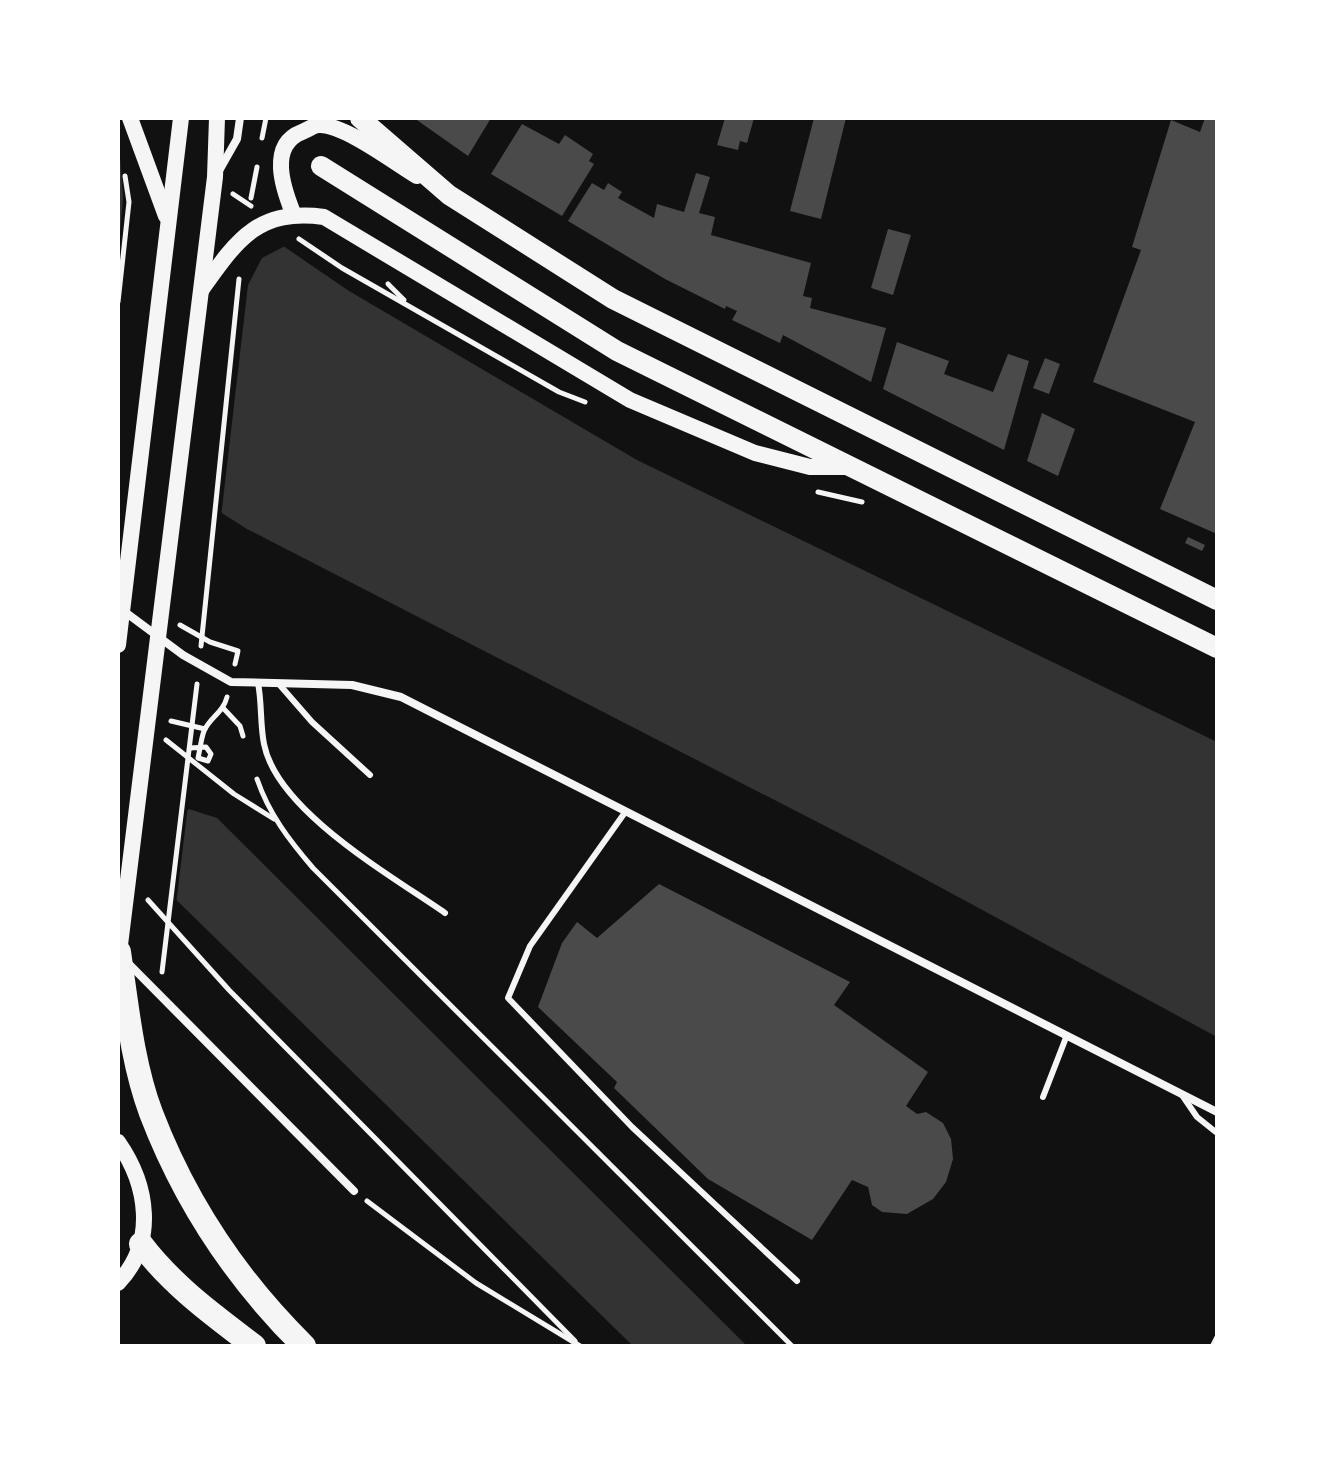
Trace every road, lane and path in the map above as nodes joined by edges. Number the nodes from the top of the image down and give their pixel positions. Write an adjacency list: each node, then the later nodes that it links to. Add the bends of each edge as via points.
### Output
1 (130, 118): 12 (main road)
2 (181, 118): 12 (main road)
3 (217, 118): 8 (main road)
4 (240, 118): 8 (street)
5 (360, 118): 9 (main road)
6 (123, 161): 17 (path, via 129,202)
7 (321, 166): 20 (main road, via 617,351)
8 (221, 183): 11 (path); 16 (main road)
9 (449, 195): 10 (main road, via 343,132 319,125 293,135 282,151 281,169); 23 (main road, via 613,299)
10 (293, 213): 16 (main road, via 262,223 246,236); 20 (main road, via 324,217 630,400 755,453 810,467)
11 (264, 215)
12 (167, 217): 25 (main road)
13 (305, 233): 18 (path, via 292,232 342,268)
14 (244, 270): 27 (path, via 237,283)
15 (387, 283): 18 (path)
16 (201, 290): 40 (main road)
17 (118, 302)
18 (410, 305): 19 (path, via 559,392)
19 (597, 407)
20 (847, 467): 26 (main road)
21 (814, 491): 22 (path)
22 (872, 504)
23 (1217, 600)
24 (118, 608): 29 (street, via 231,682)
25 (118, 645)
26 (1217, 648)
27 (200, 655)
28 (198, 670): 32 (path)
29 (258, 683): 30 (street); 39 (lane, via 264,745 288,794 332,833)
30 (278, 683): 35 (lane); 36 (street, via 352,685 401,697)
31 (163, 738): 37 (path)
32 (190, 748): 33 (path, via 206,747 208,761 198,758 205,729 224,709 240,726); 41 (path)
33 (247, 749)
34 (255, 773): 37 (path)
35 (370, 775)
36 (626, 811): 42 (street); 50 (lane, via 530,946 508,998 632,1127)
37 (276, 820): 57 (path, via 313,868)
38 (138, 889): 53 (path, via 229,990)
39 (445, 913)
40 (118, 955): 48 (street); 55 (highway, via 150,1112 188,1197 230,1264)
41 (160, 988)
42 (1067, 1035): 43 (street); 44 (lane)
43 (1181, 1093): 45 (street); 46 (lane, via 1197,1117)
44 (1043, 1097)
45 (1217, 1112)
46 (1217, 1133)
47 (118, 1142): 49 (main road, via 142,1189)
48 (354, 1191): 53 (path, via 476,1283)
49 (141, 1244): 51 (main road); 54 (highway, via 190,1298)
50 (797, 1281)
51 (118, 1283)
52 (1217, 1338): 58 (lane)
53 (575, 1341): 56 (path)
54 (254, 1346)
55 (304, 1346)
56 (580, 1346)
57 (792, 1346)
58 (1213, 1346)

